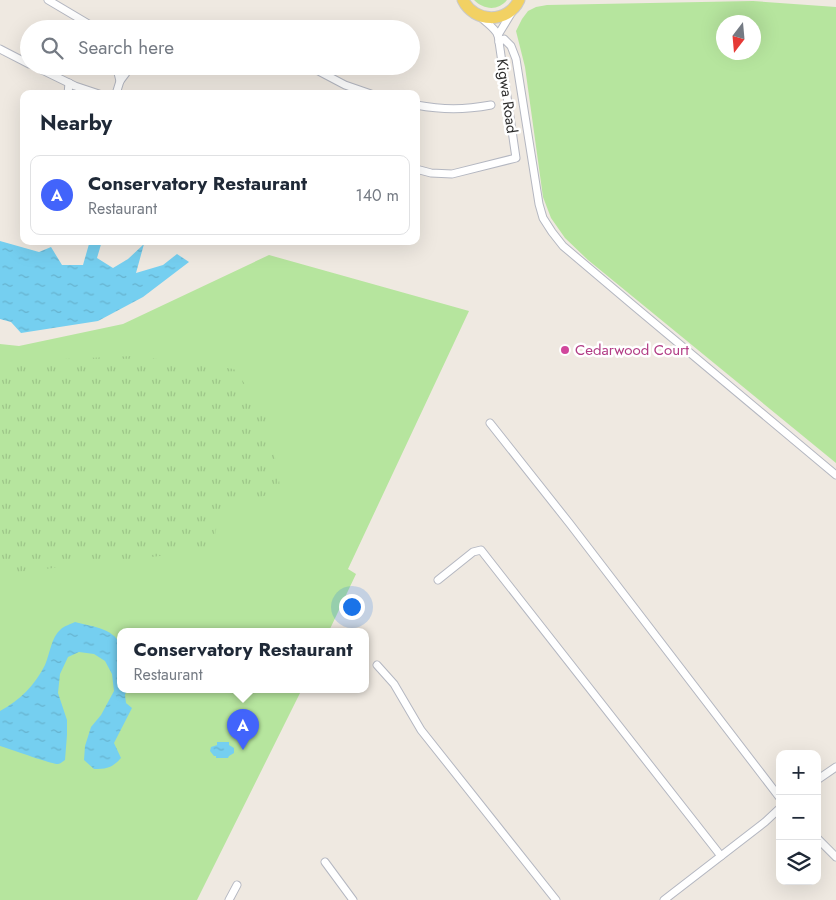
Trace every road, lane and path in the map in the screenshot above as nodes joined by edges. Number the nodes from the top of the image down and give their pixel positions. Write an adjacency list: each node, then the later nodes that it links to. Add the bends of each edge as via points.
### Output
1 (48, 0): 5 (street)
2 (463, 0): 4 (main road)
3 (519, 1): 4 (main road, via 503,16); 6 (street)
4 (480, 16): 6 (street, via 495,29)
5 (82, 20)
6 (498, 38): 21 (street, Kigwa Road, via 516,158 452,174); 23 (street, via 508,42 516,58 539,204 552,232 563,246)
7 (0, 49): 8 (street)
8 (20, 59)
9 (53, 75): 14 (street)
10 (118, 75): 13 (street)
11 (124, 75): 13 (street)
12 (327, 75): 18 (street)
13 (120, 81): 17 (street)
14 (69, 83): 15 (street); 16 (street)
15 (68, 90)
16 (87, 90)
17 (117, 90)
18 (361, 90)
19 (420, 105): 20 (street, via 446,110)
20 (491, 106)
21 (420, 170)
22 (490, 423): 28 (street)
23 (836, 475)
24 (438, 580): 31 (street, via 473,552 481,550)
25 (377, 665): 37 (street, via 394,684 420,730)
26 (836, 767): 27 (street)
27 (821, 777)
28 (778, 795)
29 (776, 811): 31 (street)
30 (819, 840): 32 (street)
31 (721, 856): 38 (street)
32 (836, 857)
33 (325, 862): 36 (street)
34 (237, 885): 35 (street)
35 (229, 900)
36 (353, 900)
37 (556, 900)
38 (664, 900)

